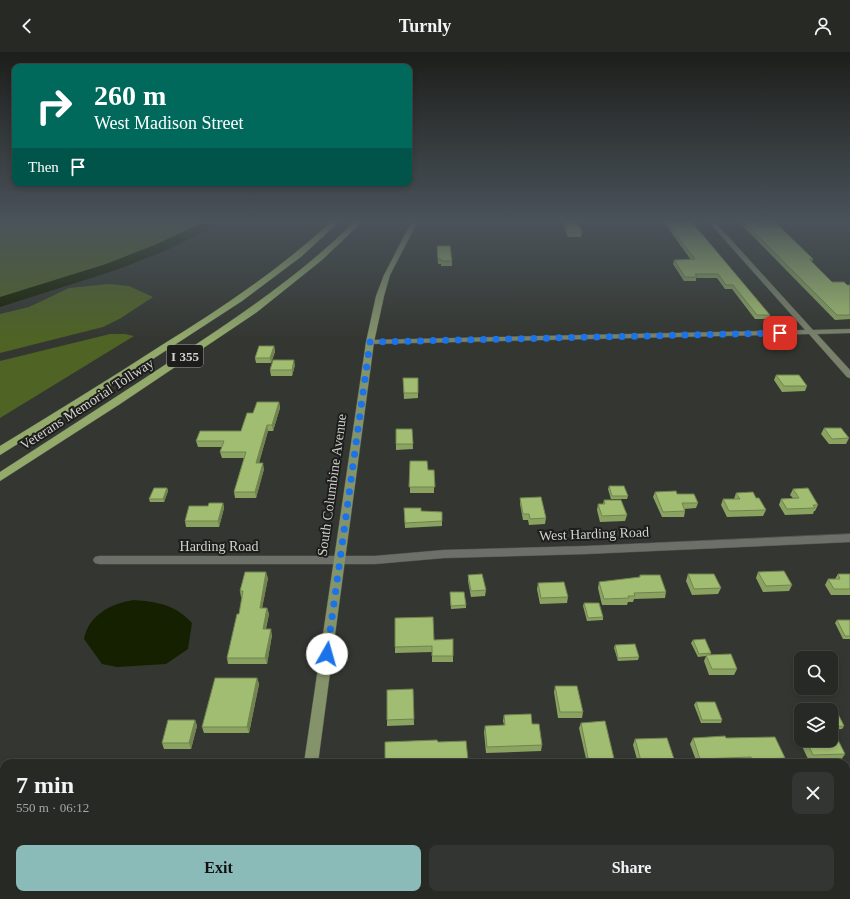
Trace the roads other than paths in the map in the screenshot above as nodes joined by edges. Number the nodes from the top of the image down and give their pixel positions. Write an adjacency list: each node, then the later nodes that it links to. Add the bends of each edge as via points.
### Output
1 (290, 261): 9 (highway, Veterans Memorial Tollway / I 355, via 210,319)
2 (316, 261): 10 (highway, Veterans Memorial Tollway / I 355, via 234,324)
3 (395, 261): 7 (main road, South Columbine Avenue, via 380,296)
4 (747, 261): 6 (street)
5 (850, 331): 6 (street)
6 (811, 332): 7 (street); 8 (street)
7 (370, 342): 13 (main road, South Columbine Avenue)
8 (850, 375)
9 (0, 451)
10 (0, 477)
11 (850, 538): 13 (street, West Harding Road, via 444,554)
12 (99, 560): 13 (street, Harding Road)
13 (339, 561): 14 (main road, South Columbine Avenue)
14 (312, 759)

